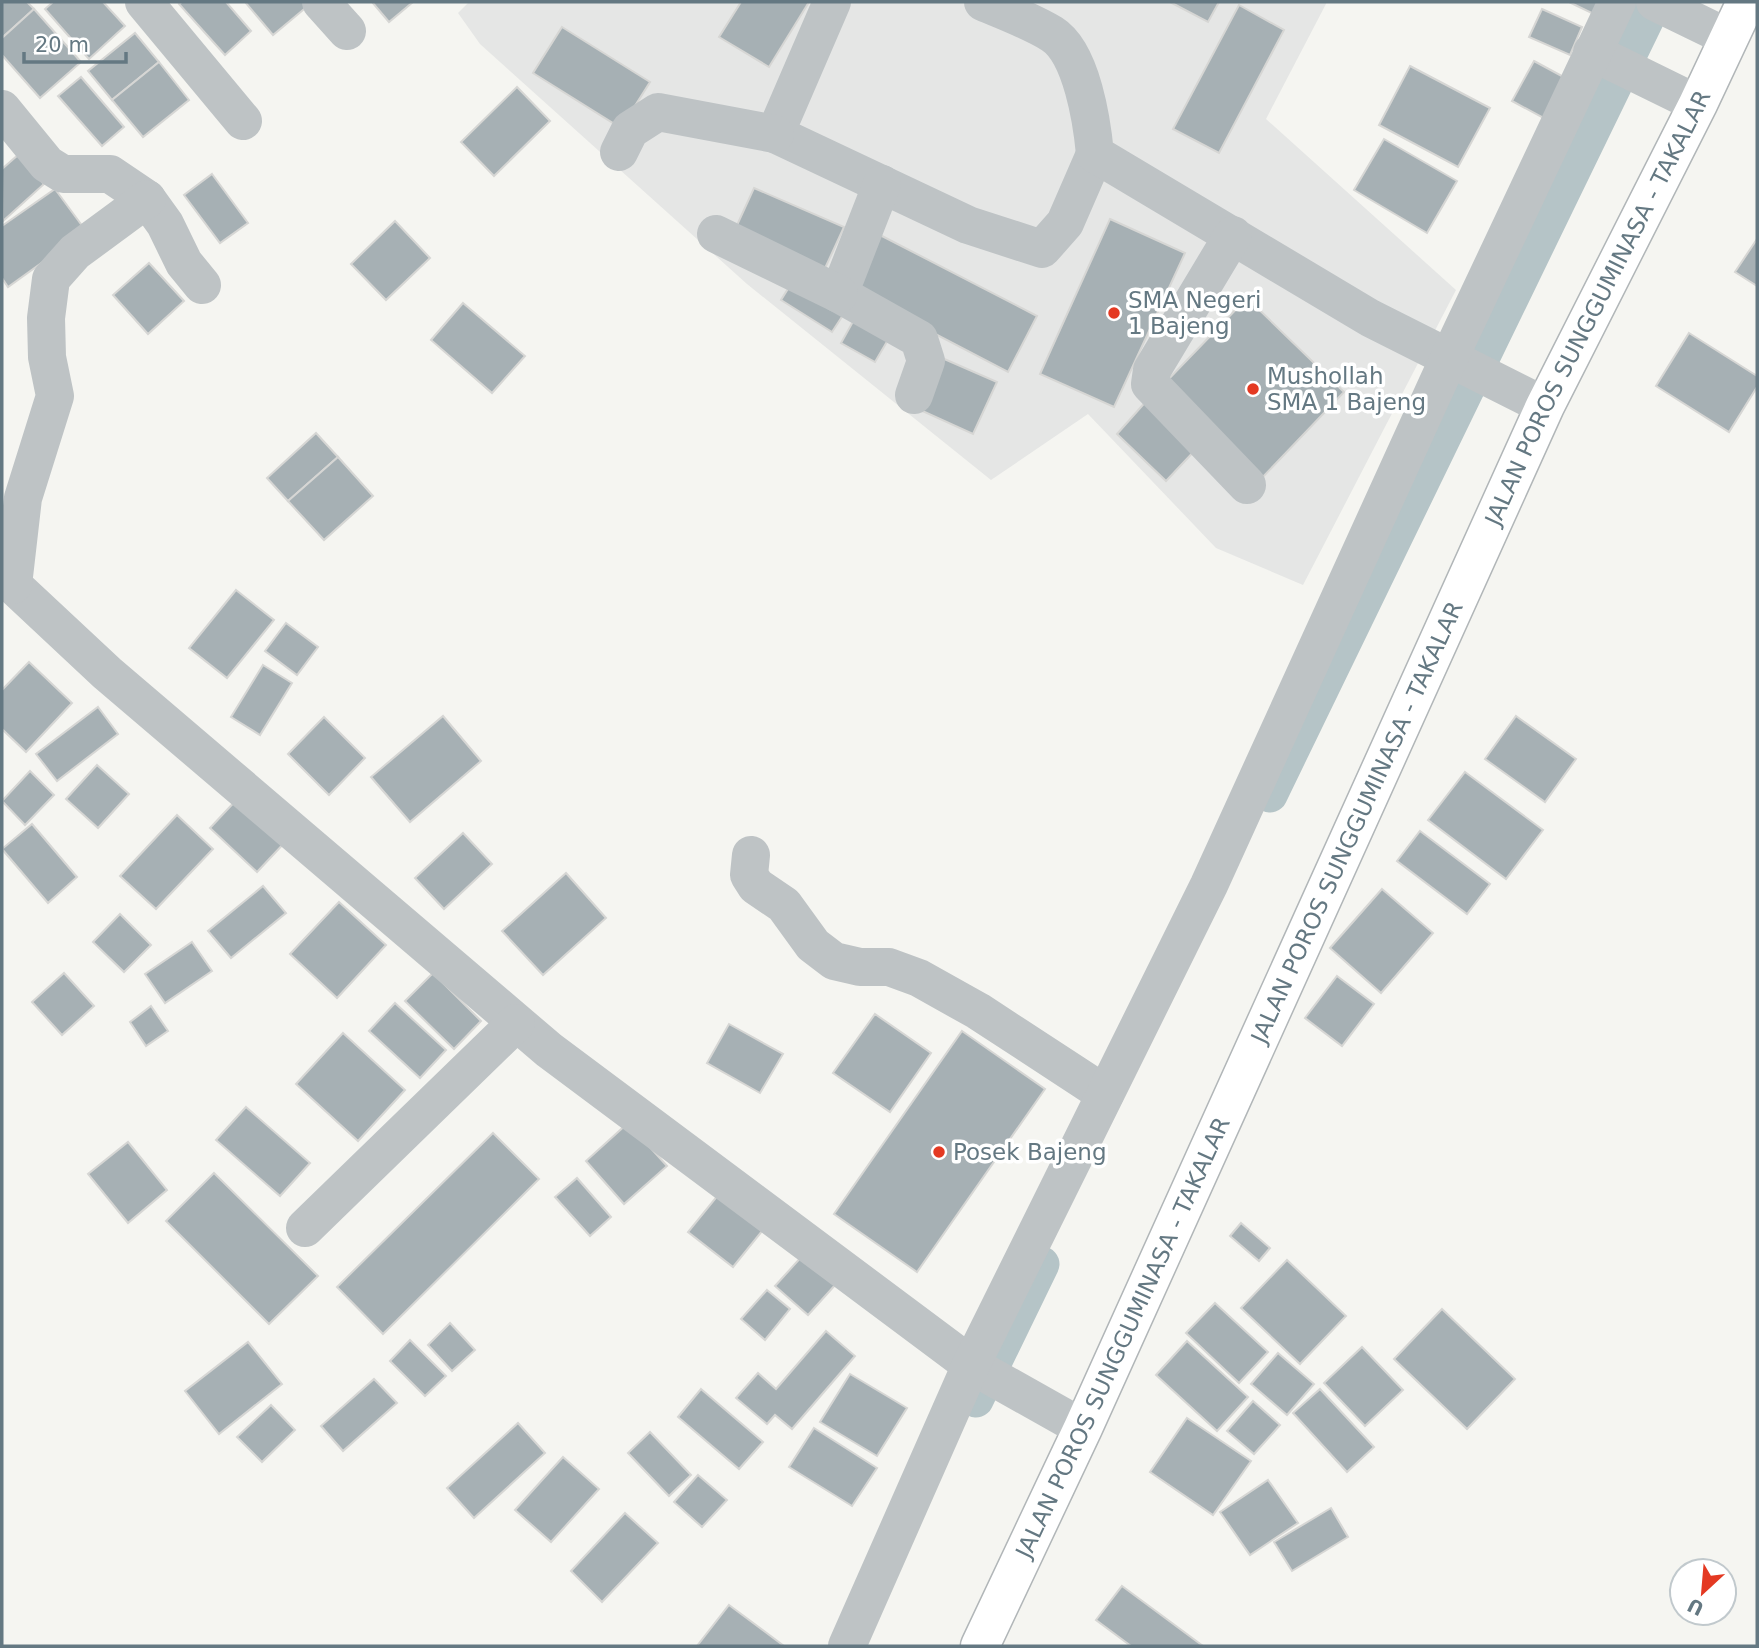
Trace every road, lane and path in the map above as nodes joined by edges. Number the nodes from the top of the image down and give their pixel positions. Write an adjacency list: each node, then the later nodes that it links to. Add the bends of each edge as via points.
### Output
1 (144, 2): 13 (street)
2 (321, 2): 9 (street)
3 (832, 2): 14 (street)
4 (983, 2): 16 (street, via 1055,36 1078,70 1092,119)
5 (1617, 2): 10 (street)
6 (1654, 2): 8 (street)
7 (1746, 2): 8 (highway, JALAN POROS SUNGGUMINASA - TAKALAR)
8 (1711, 29): 11 (highway, JALAN POROS SUNGGUMINASA - TAKALAR)
9 (346, 31)
10 (1600, 56): 11 (street); 23 (street)
11 (1683, 96): 25 (highway, JALAN POROS SUNGGUMINASA - TAKALAR)
12 (2, 110): 18 (street, via 47,164 63,174 110,174)
13 (243, 121)
14 (775, 134): 15 (street, via 658,112 630,130); 17 (street)
15 (619, 152)
16 (1095, 154): 17 (street, via 1065,223 1042,249 968,225); 20 (street)
17 (882, 184): 22 (street)
18 (147, 199): 21 (street); 27 (street, via 75,252 51,279 47,358 55,396 23,498)
19 (716, 234): 22 (street)
20 (1233, 235): 23 (street, via 1370,318); 26 (street, via 1152,370 1150,384)
21 (202, 285)
22 (839, 293): 24 (street, via 919,339 926,360)
23 (1454, 358): 25 (street); 30 (street, via 1209,885)
24 (914, 395)
25 (1530, 399): 33 (highway, JALAN POROS SUNGGUMINASA - TAKALAR)
26 (1247, 485)
27 (7, 580): 29 (street, via 107,673)
28 (751, 855): 30 (street, via 749,875 756,886 784,905 813,946 834,961 889,967 919,978)
29 (516, 1023): 31 (street); 32 (street, via 627,1112)
30 (1105, 1094): 32 (street)
31 (305, 1228)
32 (979, 1370): 33 (street); 34 (street)
33 (1083, 1428): 35 (highway, JALAN POROS SUNGGUMINASA - TAKALAR)
34 (847, 1646)
35 (979, 1646)

